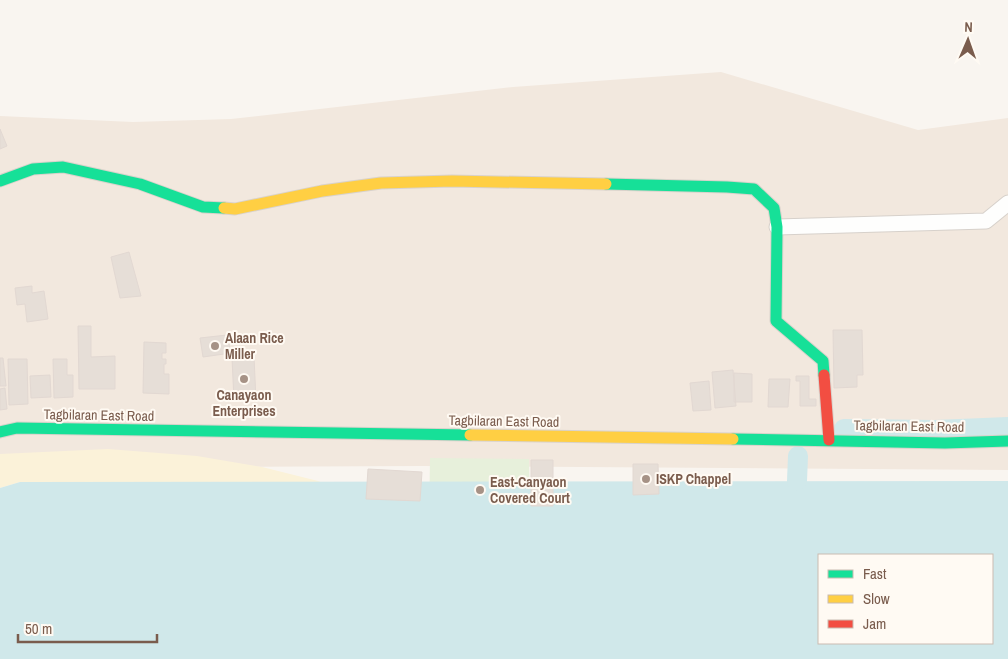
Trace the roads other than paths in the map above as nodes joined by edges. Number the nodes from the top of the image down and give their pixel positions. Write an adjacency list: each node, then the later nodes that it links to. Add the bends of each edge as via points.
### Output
1 (0, 181): 3 (street, via 33,170 63,167 140,184 203,207 235,208 381,183 452,181 727,187 754,189 774,208)
2 (1008, 203): 3 (street, via 986,221)
3 (777, 227): 5 (street, via 776,321 823,361)
4 (0, 432): 5 (street, Tagbilaran East Road, via 17,428)
5 (829, 440): 6 (street, Tagbilaran East Road)
6 (1008, 441)

